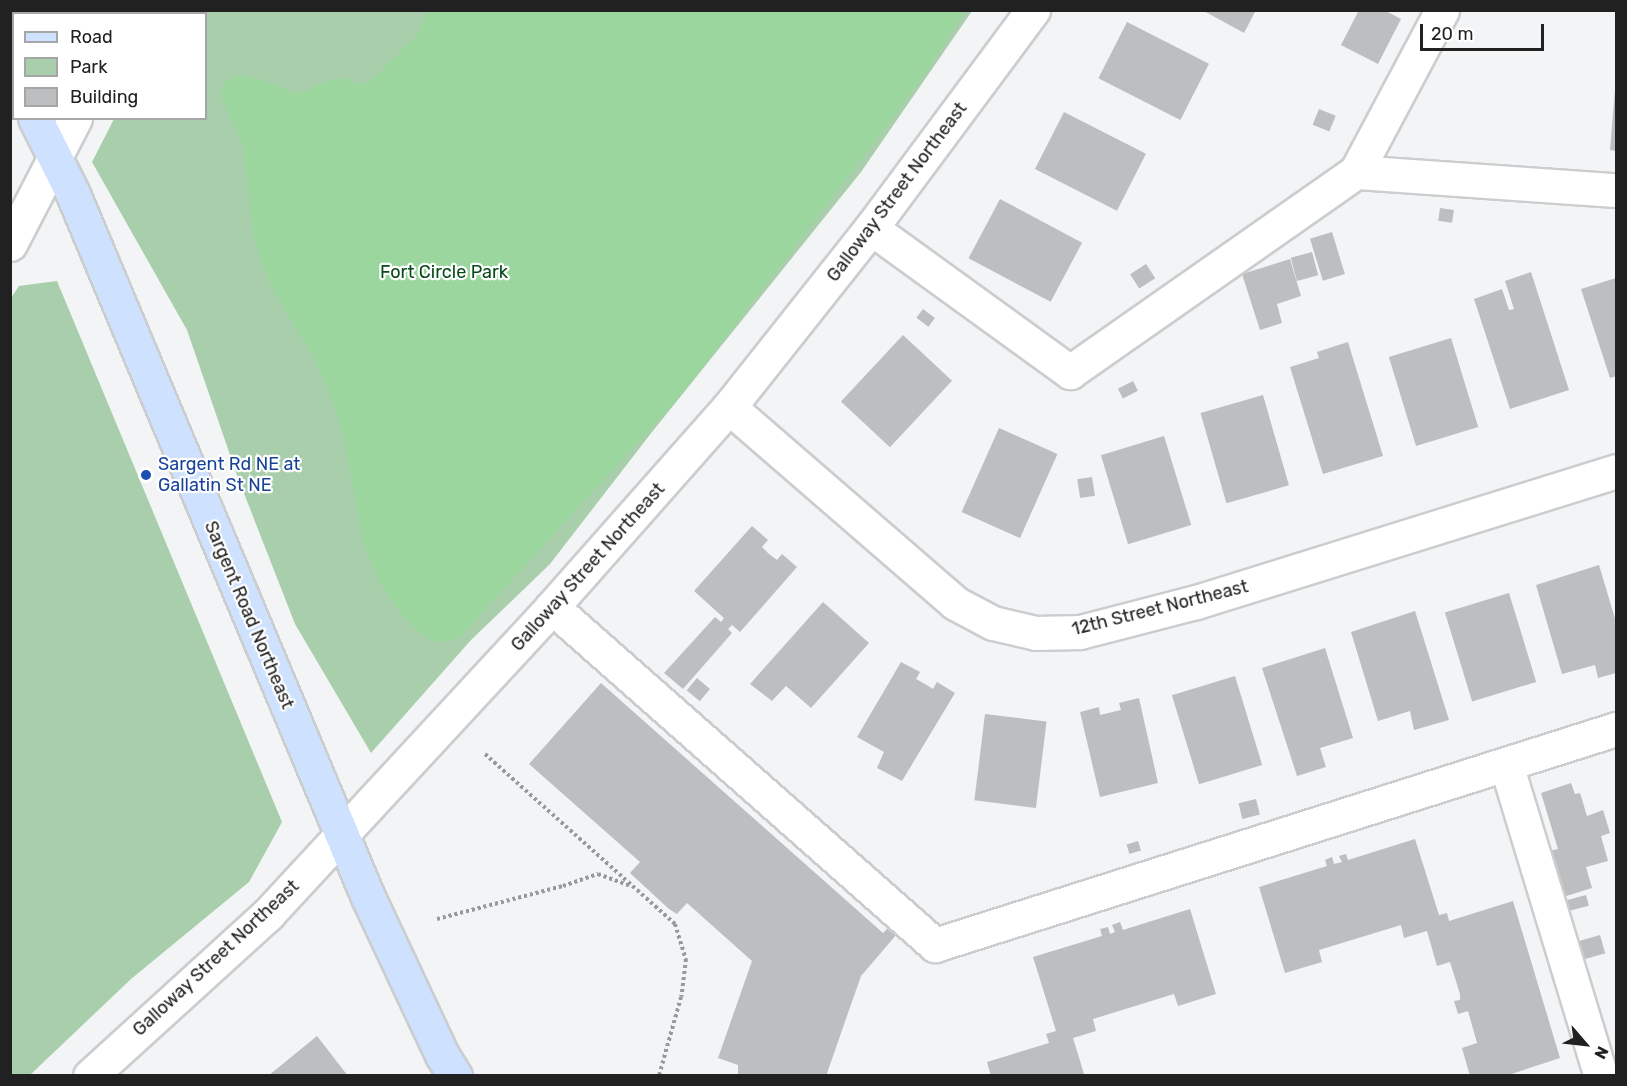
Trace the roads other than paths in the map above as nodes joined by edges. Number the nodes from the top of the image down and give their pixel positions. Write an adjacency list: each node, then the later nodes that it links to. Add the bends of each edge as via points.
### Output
1 (1032, 10): 8 (street, Galloway Street Northeast)
2 (1442, 10): 6 (street)
3 (35, 120): 5 (main road, Sargent Road Northeast)
4 (74, 120): 5 (street)
5 (55, 157): 9 (street); 15 (main road, Sargent Road Northeast)
6 (1356, 172): 7 (street); 8 (street, via 1070,372)
7 (1617, 190)
8 (872, 228): 10 (street, Galloway Street Northeast)
9 (10, 244)
10 (729, 407): 11 (street, 12th Street Northeast, via 955,603 993,623 1036,633 1080,632 1196,602); 12 (street, Galloway Street Northeast)
11 (1617, 471)
12 (552, 607): 14 (street, via 935,945); 15 (street, Galloway Street Northeast)
13 (1617, 729): 14 (street)
14 (1506, 764): 18 (street)
15 (342, 834): 16 (street, Galloway Street Northeast, via 268,914); 17 (main road, Sargent Road Northeast)
16 (90, 1076)
17 (454, 1076)
18 (1601, 1076)

